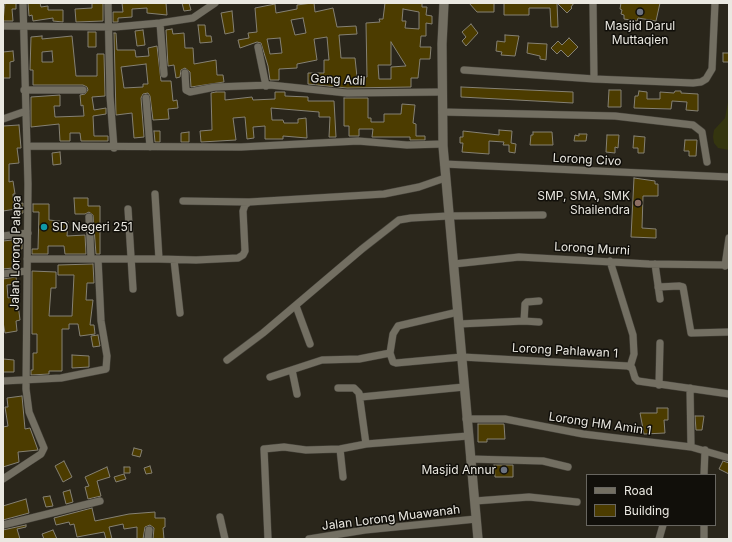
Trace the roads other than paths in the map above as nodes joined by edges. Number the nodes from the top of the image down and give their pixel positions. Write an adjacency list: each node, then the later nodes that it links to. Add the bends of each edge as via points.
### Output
1 (23, 3): 9 (street, Jalan Lorong Palapa)
2 (108, 3): 10 (street)
3 (215, 3): 7 (street, via 192,18)
4 (444, 3): 19 (main road)
5 (593, 3): 15 (street)
6 (715, 3): 15 (street, via 712,69 706,79 693,83)
7 (160, 23): 10 (street); 14 (street)
8 (3, 26): 9 (street)
9 (24, 26): 10 (street); 17 (street, Jalan Lorong Palapa)
10 (107, 27): 26 (street)
11 (258, 47): 16 (street)
12 (464, 70): 15 (street)
13 (185, 73): 16 (street, Gang Adil, via 188,92 210,88)
14 (164, 74)
15 (594, 79)
16 (266, 86): 19 (street, Gang Adil, via 347,93)
17 (24, 90): 18 (street); 21 (street, Jalan Lorong Palapa)
18 (83, 90)
19 (442, 92): 22 (main road)
20 (146, 98): 27 (street)
21 (26, 111): 23 (street); 25 (street, Jalan Lorong Palapa)
22 (442, 112): 24 (main road); 28 (street, via 615,116 693,125 702,132)
23 (3, 119)
24 (443, 144): 27 (street, via 358,141); 29 (main road)
25 (28, 146): 26 (street); 39 (street, Jalan Lorong Palapa)
26 (114, 148): 27 (street)
27 (150, 148)
28 (707, 162)
29 (444, 164): 30 (main road); 31 (street, Lorong Civo)
30 (445, 178): 34 (street, via 419,187 384,194); 37 (main road)
31 (729, 178)
32 (155, 194): 45 (street)
33 (183, 201): 34 (street)
34 (249, 202): 46 (street, via 243,211 246,248 243,255 238,258)
35 (128, 209): 44 (street)
36 (543, 215): 37 (street)
37 (448, 216): 48 (main road); 57 (street, via 406,218 395,223)
38 (89, 217): 43 (street)
39 (28, 233): 40 (street); 42 (street, Jalan Lorong Palapa)
40 (3, 236)
41 (729, 238): 50 (street)
42 (27, 259): 43 (street); 51 (street, Jalan Lorong Palapa)
43 (94, 259): 44 (street); 73 (street, via 107,356 106,368 61,378)
44 (131, 259): 45 (street); 54 (street)
45 (159, 259): 46 (street)
46 (174, 260): 59 (street)
47 (610, 261): 48 (street, Lorong Murni, via 519,257); 49 (street, Lorong Murni); 69 (street, via 633,335 634,354)
48 (454, 264): 58 (main road)
49 (655, 264): 50 (street, Lorong Murni); 53 (street)
50 (727, 266)
51 (26, 271): 52 (street); 73 (street, Jalan Lorong Palapa)
52 (3, 274)
53 (658, 287): 55 (street); 63 (street, via 683,287 692,334)
54 (133, 289)
55 (660, 299)
56 (539, 301): 60 (street, via 525,304)
57 (296, 306): 65 (street); 68 (street)
58 (458, 312): 62 (main road); 66 (street, via 398,326 393,334)
59 (180, 313)
60 (524, 321): 61 (street); 62 (street)
61 (539, 322)
62 (458, 324): 67 (main road)
63 (729, 332)
64 (660, 343): 74 (street)
65 (310, 344)
66 (390, 353): 67 (street, Lorong Pahlawan 1, via 393,362 399,363); 70 (street, via 322,360)
67 (462, 357): 69 (street, Lorong Pahlawan 1); 75 (main road)
68 (227, 360)
69 (630, 367): 74 (street, Lorong Pahlawan 1, via 637,380)
70 (292, 370): 71 (street); 78 (street)
71 (270, 377)
72 (3, 380): 73 (street)
73 (26, 380): 92 (street, Jalan Lorong Palapa, via 28,407 43,443 43,451)
74 (659, 385): 77 (street, Lorong Pahlawan 1)
75 (464, 387): 80 (street); 81 (main road)
76 (338, 388): 80 (street, via 356,389)
77 (690, 388): 79 (street, Lorong Pahlawan 1); 84 (street)
78 (297, 394)
79 (729, 394)
80 (361, 397): 83 (street)
81 (466, 419): 82 (main road); 84 (street, Lorong HM Amin 1, via 505,419 583,434)
82 (468, 436): 83 (street); 88 (main road)
83 (366, 444): 85 (street)
84 (691, 447): 86 (street, Lorong HM Amin 1)
85 (340, 449): 91 (street); 104 (street, via 264,449)
86 (705, 450): 87 (street, Lorong HM Amin 1); 90 (street)
87 (729, 458)
88 (470, 460): 89 (street, via 543,461); 94 (main road)
89 (568, 467)
90 (704, 474)
91 (344, 477)
92 (3, 479)
93 (100, 501): 98 (street)
94 (475, 501): 95 (street, via 529,497); 97 (main road)
95 (577, 502)
96 (220, 517): 103 (street)
97 (476, 519): 105 (street, Jalan Lorong Muawanah, via 365,530); 106 (main road)
98 (3, 525)
99 (663, 526): 107 (street)
100 (704, 526): 108 (street)
101 (149, 530): 102 (street)
102 (148, 539)
103 (225, 539)
104 (268, 539)
105 (310, 539)
106 (478, 539)
107 (659, 539)
108 (704, 539)

